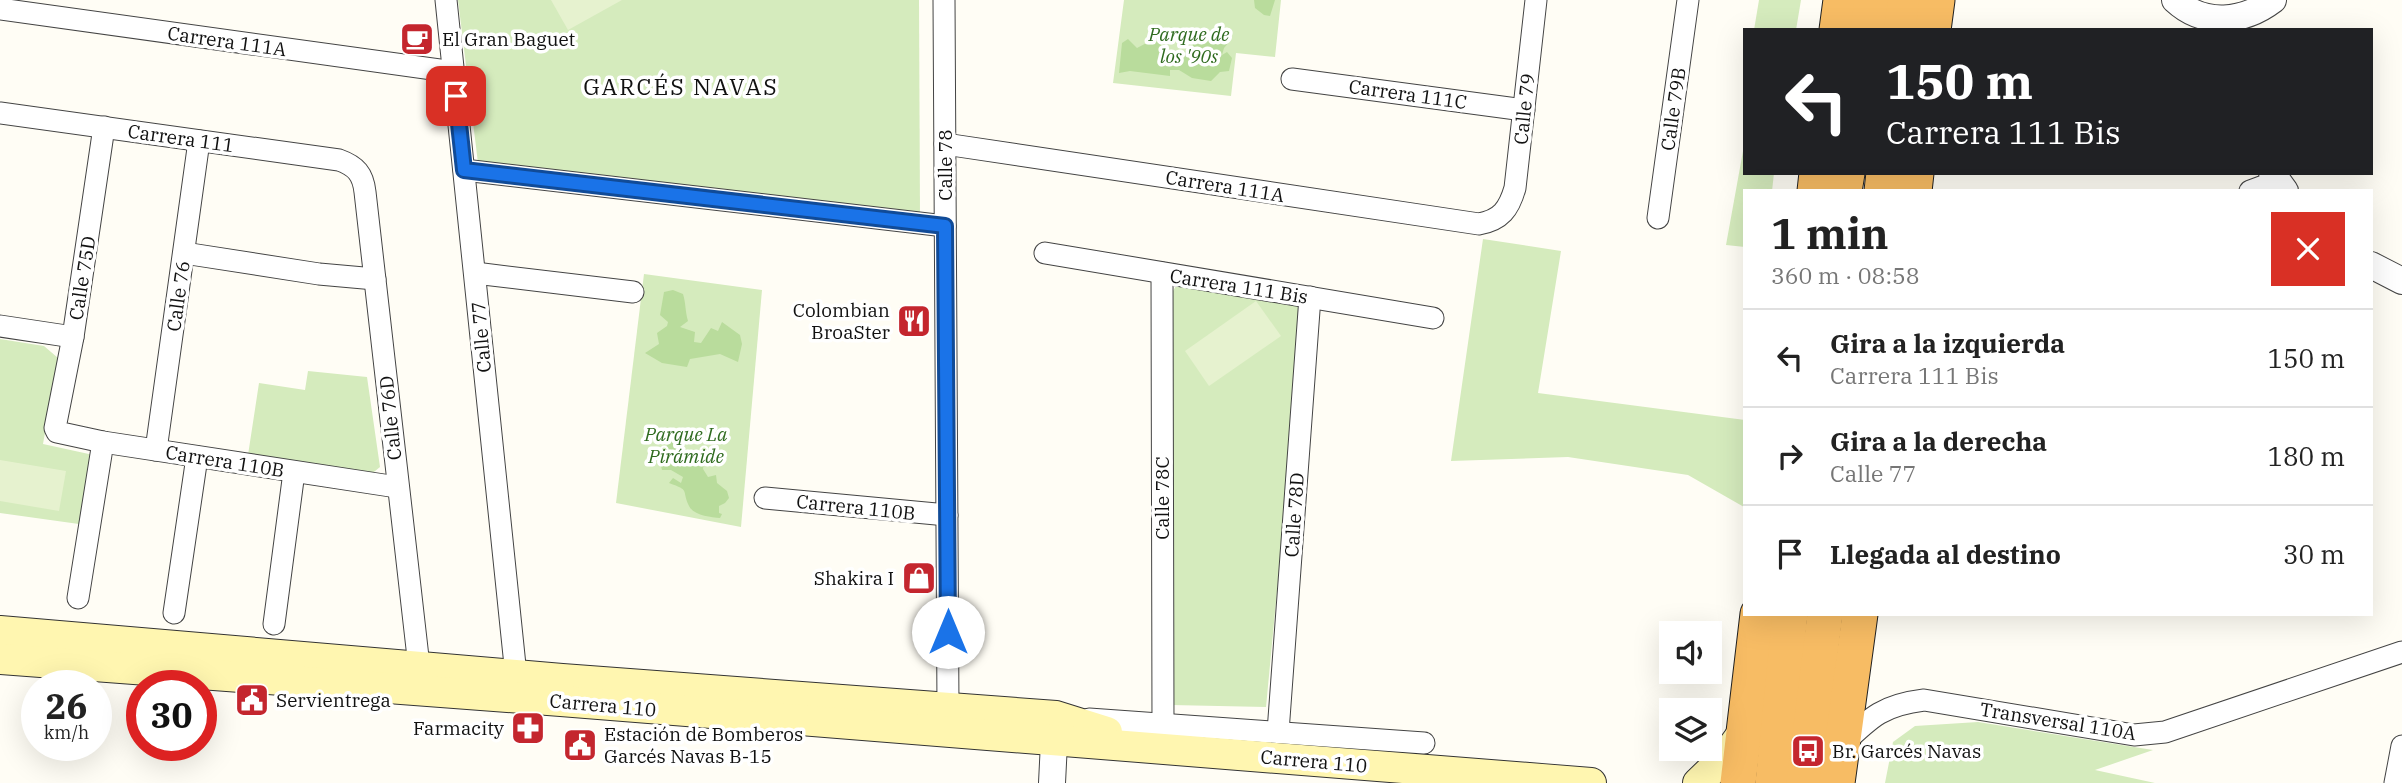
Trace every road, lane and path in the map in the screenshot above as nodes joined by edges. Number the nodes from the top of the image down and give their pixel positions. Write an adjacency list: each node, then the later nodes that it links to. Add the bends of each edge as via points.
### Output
1 (446, 0): 17 (street, Calle 77)
2 (944, 0): 23 (street, Calle 78)
3 (1536, 0): 19 (street, Calle 79)
4 (1688, 0): 29 (street, Calle 79B)
5 (1841, 0): 13 (highway)
6 (1872, 0): 14 (highway)
7 (1906, 0): 15 (highway)
8 (1937, 0): 16 (highway)
9 (2175, 0): 12 (street)
10 (2273, 0): 12 (street, via 2260,10)
11 (0, 9): 17 (street, Carrera 111A)
12 (2217, 24)
13 (1837, 28)
14 (1868, 28)
15 (1901, 28)
16 (1933, 28)
17 (454, 72): 24 (street, Calle 77)
18 (1292, 79): 19 (street, Carrera 111C)
19 (1524, 110): 28 (street, Calle 79, via 1515,188)
20 (1, 117): 21 (street, Carrera 111)
21 (104, 127): 22 (street, Carrera 111); 42 (street, Calle 75D)
22 (199, 141): 25 (street, Carrera 111, via 339,160); 31 (street, Calle 76)
23 (945, 144): 28 (street, Carrera 111A, via 1479,224); 30 (street, Calle 78)
24 (464, 170): 30 (street); 34 (street, Calle 77)
25 (359, 171): 36 (street, Calle 76D)
26 (2278, 182): 27 (street)
27 (2256, 189)
28 (1503, 214)
29 (1658, 218)
30 (945, 226): 50 (street, Calle 78)
31 (184, 253): 36 (street); 45 (street, Calle 76)
32 (1045, 253): 35 (street, Carrera 111 Bis)
33 (2373, 266): 37 (street)
34 (475, 273): 38 (street); 62 (street, Calle 77)
35 (1162, 273): 39 (street, Carrera 111 Bis); 67 (street, Calle 78C)
36 (375, 279): 48 (street, Calle 76D)
37 (2402, 281)
38 (633, 292)
39 (1310, 297): 40 (street, Carrera 111 Bis); 70 (street, Calle 78D)
40 (1433, 318)
41 (0, 326): 42 (street)
42 (73, 337): 43 (street, Calle 75D)
43 (55, 428): 44 (street, Carrera 110B, via 63,435)
44 (103, 442): 45 (street, Carrera 110B); 51 (street)
45 (156, 450): 46 (street, Carrera 110B)
46 (197, 457): 47 (street, Carrera 110B); 52 (street)
47 (294, 472): 48 (street, Carrera 110B); 57 (street)
48 (397, 487): 61 (street, Calle 76D)
49 (765, 498): 50 (street, Carrera 110B)
50 (947, 515): 64 (street, Calle 78)
51 (78, 598)
52 (174, 613)
53 (1758, 616): 66 (highway)
54 (1790, 616): 76 (highway)
55 (1825, 616): 77 (highway)
56 (1860, 616): 69 (highway)
57 (274, 624)
58 (0, 631): 61 (main road, Carrera 110)
59 (2402, 652): 69 (street, Transversal 110A, via 2165,732 2134,735 1924,700 1879,712)
60 (0, 659): 63 (main road, Carrera 110)
61 (419, 666): 62 (main road, Carrera 110)
62 (516, 675): 63 (main road, Carrera 110)
63 (562, 690): 64 (main road, Carrera 110); 65 (main road, Carrera 110)
64 (948, 708): 65 (main road, Carrera 110)
65 (1055, 728): 67 (main road, Carrera 110); 72 (street)
66 (1744, 731): 74 (main road, via 1726,757); 75 (highway)
67 (1163, 736): 70 (main road, Carrera 110)
68 (1424, 743): 70 (street, Carrera 110)
69 (1843, 744): 78 (highway)
70 (1277, 745): 73 (main road, Carrera 110)
71 (2402, 746): 79 (street)
72 (1052, 783)
73 (1591, 783)
74 (1698, 783)
75 (1738, 783)
76 (1773, 783)
77 (1804, 783)
78 (1838, 783)
79 (2395, 783)

